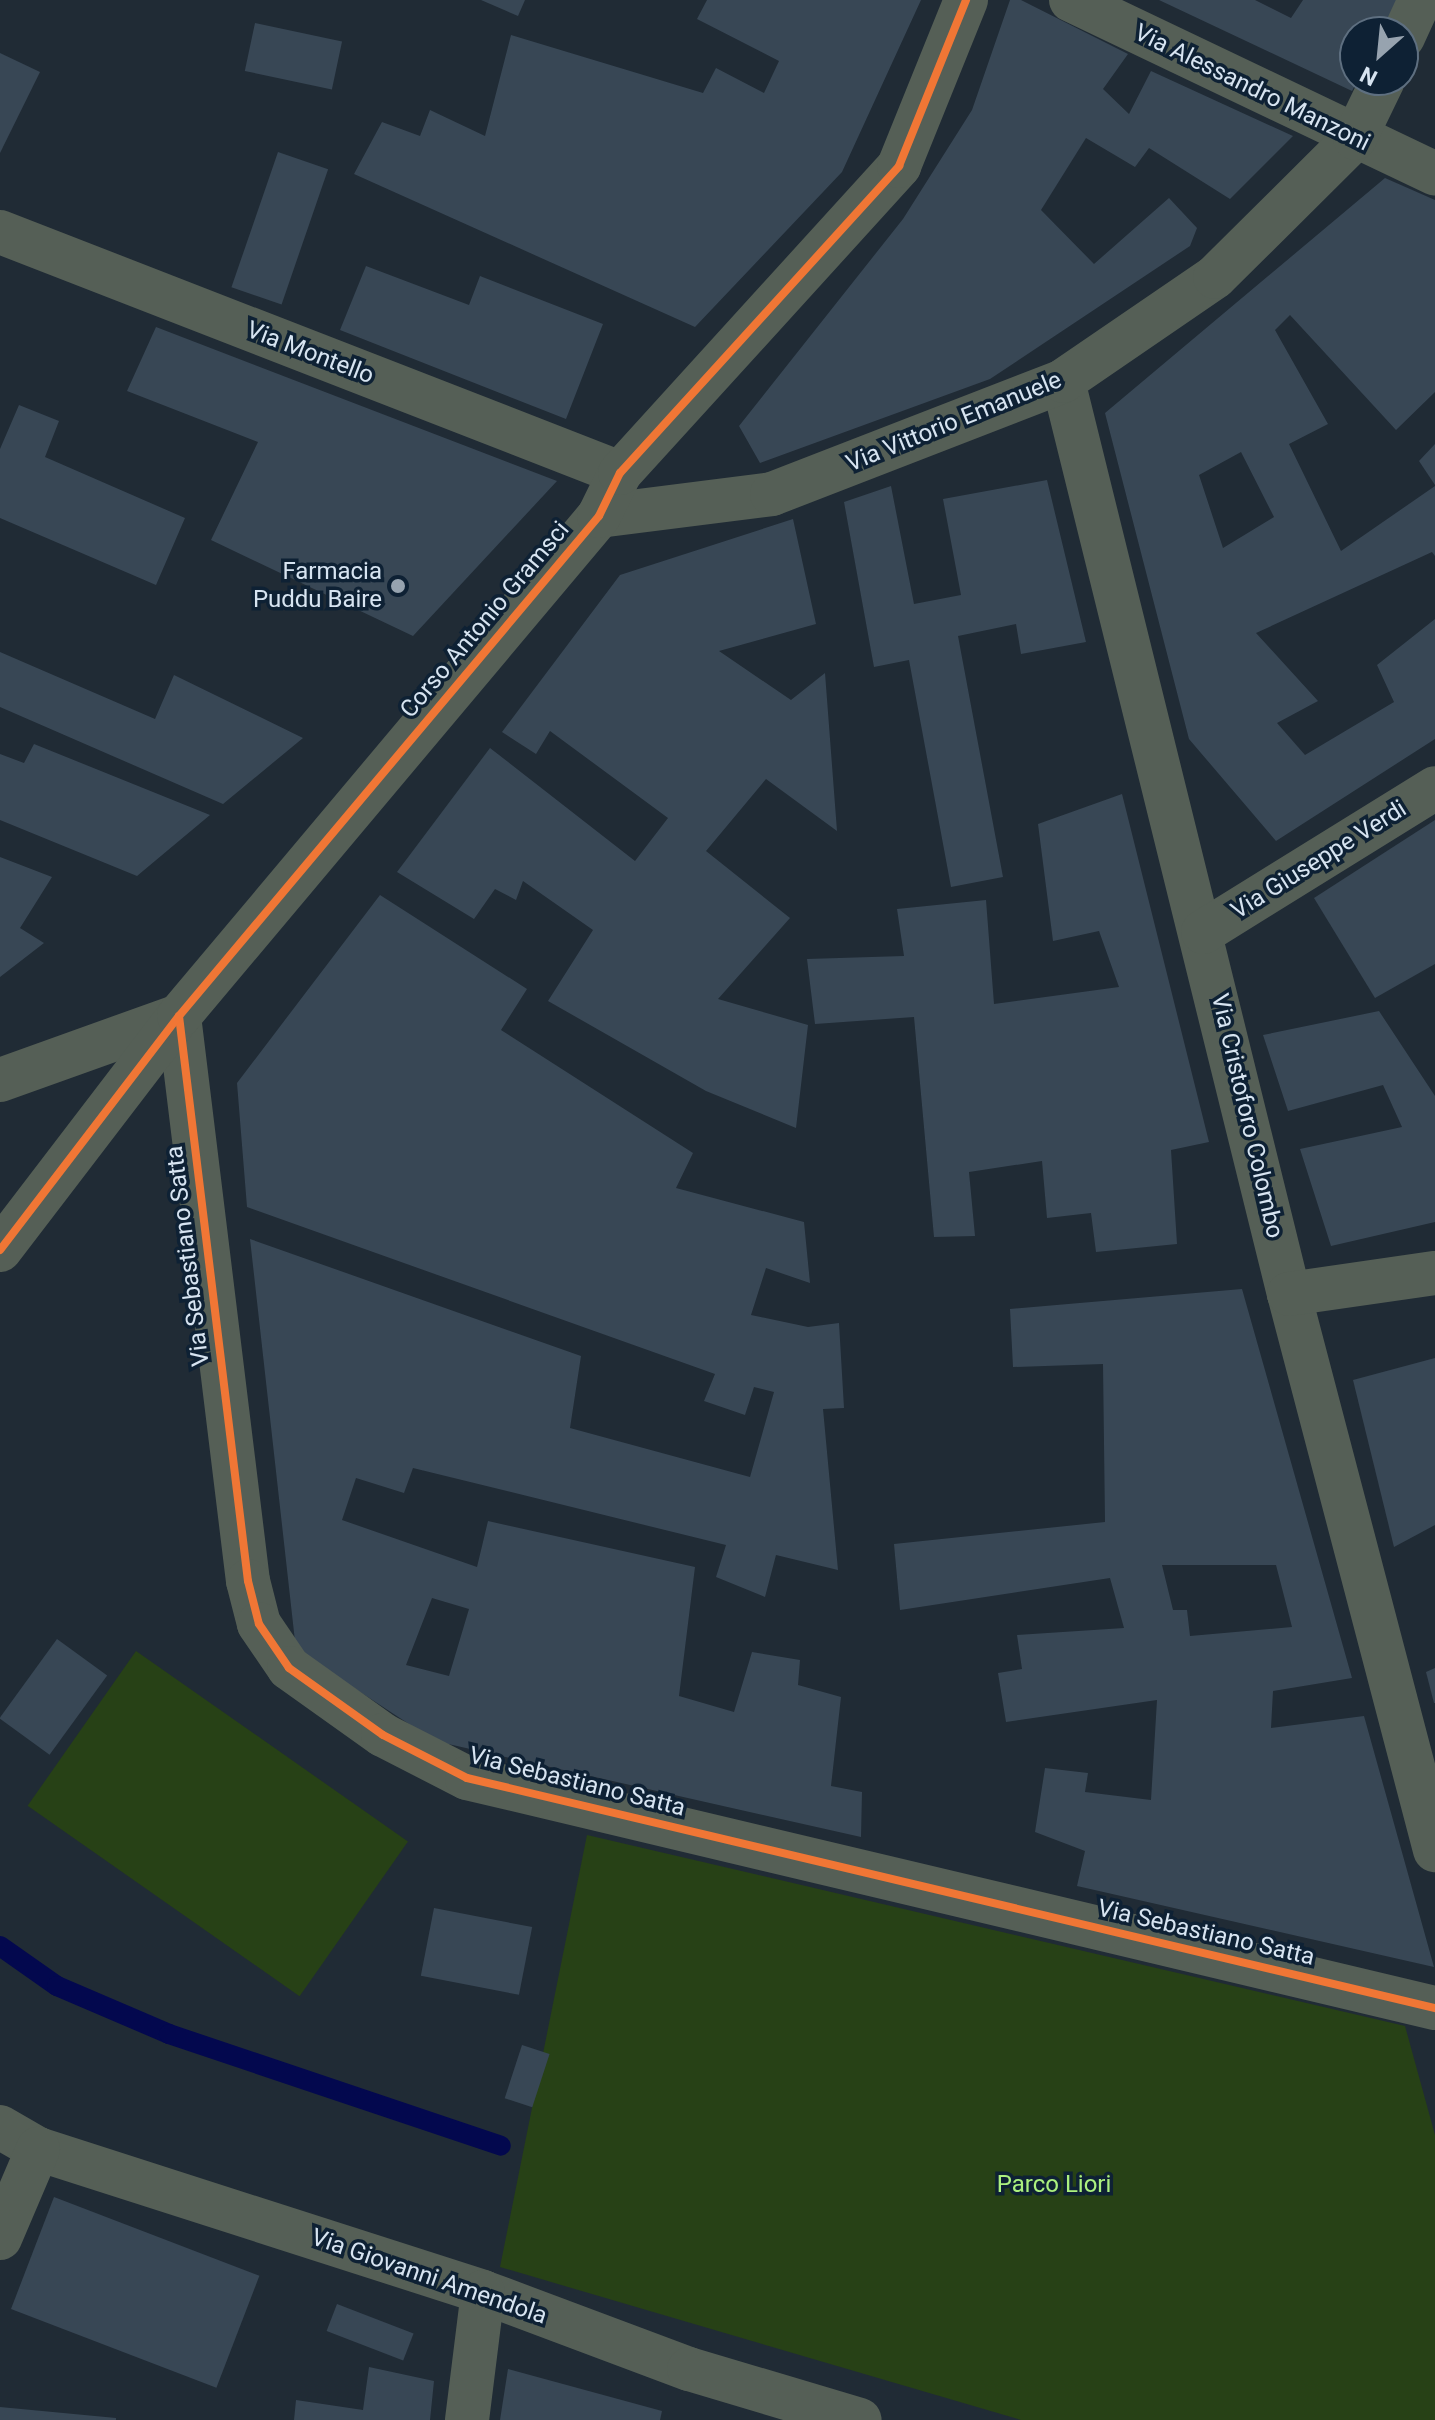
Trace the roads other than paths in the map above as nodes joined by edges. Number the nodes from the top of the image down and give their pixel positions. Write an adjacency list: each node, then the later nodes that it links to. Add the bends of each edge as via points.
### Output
1 (966, 0): 8 (street, Corso Antonio Gramsci, via 899,166)
2 (1071, 0): 4 (street, Via Alessandro Manzoni)
3 (1375, 96): 4 (street, Via Vittorio Emanuele)
4 (1355, 138): 5 (street, Via Alessandro Manzoni); 7 (street, Via Vittorio Emanuele, via 1215,277)
5 (1435, 174)
6 (0, 232): 8 (street, Via Montello)
7 (1063, 381): 9 (street, Via Vittorio Emanuele, via 772,494); 11 (street, Via Cristoforo Colombo)
8 (620, 473): 9 (street, Corso Antonio Gramsci)
9 (599, 516): 12 (street, Corso Antonio Gramsci)
10 (1435, 788): 11 (street, Via Giuseppe Verdi)
11 (1203, 932): 16 (street, Via Cristoforo Colombo)
12 (179, 1016): 13 (street); 14 (street, Corso Antonio Gramsci); 18 (street, Via Sebastiano Satta, via 248,1581 259,1624 289,1668 383,1735 467,1778)
13 (0, 1080)
14 (0, 1250)
15 (1435, 1273): 16 (street)
16 (1289, 1294): 17 (street, Via Cristoforo Colombo)
17 (1435, 1850)
18 (1435, 2008)
19 (0, 2127): 20 (street, Via Giovanni Amendola)
20 (38, 2149): 21 (street); 22 (street, Via Giovanni Amendola)
21 (0, 2238)
22 (483, 2292): 23 (street); 24 (street, Via Giovanni Amendola, via 689,2369)
23 (467, 2420)
24 (860, 2420)

